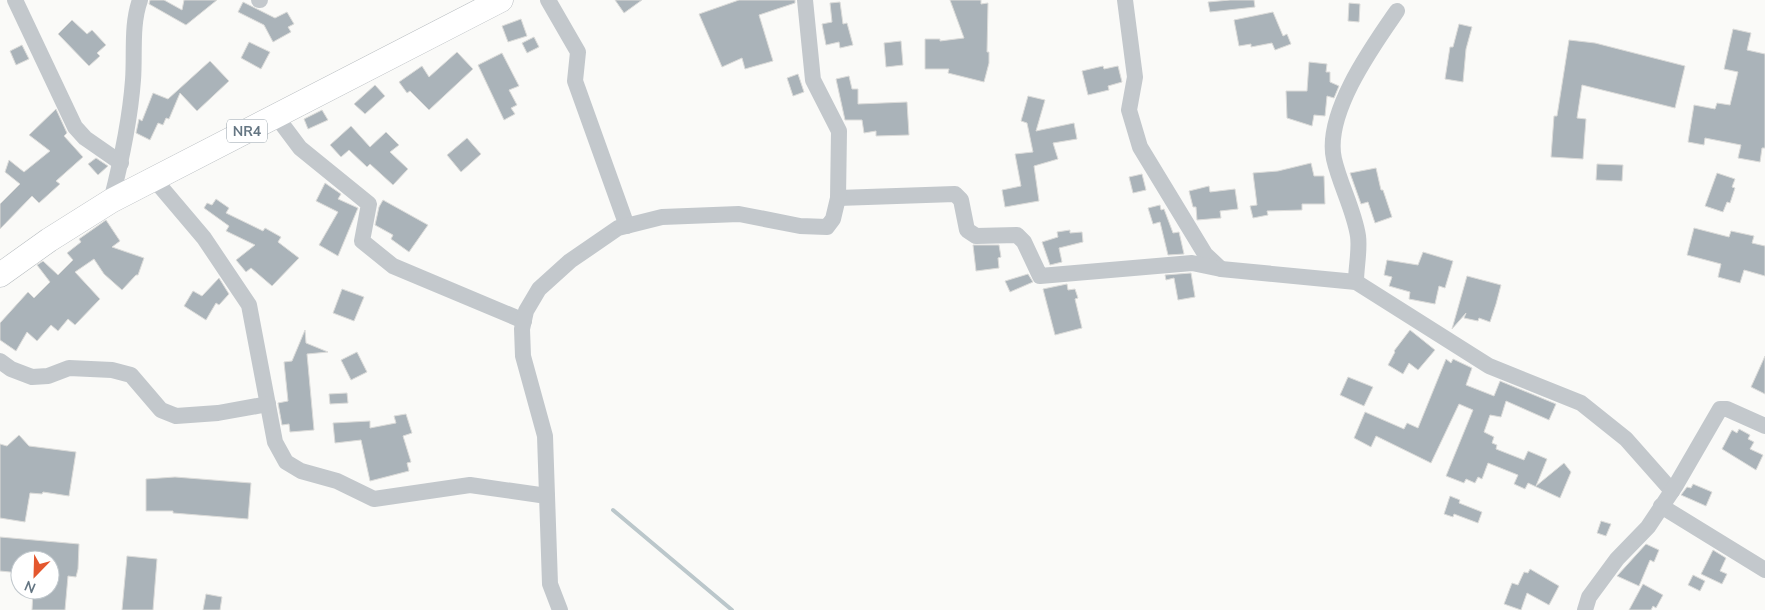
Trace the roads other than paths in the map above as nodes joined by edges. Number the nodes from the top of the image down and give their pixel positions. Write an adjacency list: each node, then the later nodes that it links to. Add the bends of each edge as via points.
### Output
1 (15, 0): 9 (street, via 75,127 84,138)
2 (140, 0): 9 (street)
3 (500, 0): 8 (highway, NR4)
4 (548, 0): 13 (street, via 578,52 575,81)
5 (806, 0): 11 (street, via 813,80 839,131)
6 (1126, 0): 14 (street, via 1135,77 1129,110 1140,147 1205,254)
7 (1397, 11): 16 (street, via 1372,47 1352,85 1338,115 1334,135 1334,158 1358,237)
8 (276, 116): 10 (highway, NR4); 17 (street, via 300,148 369,204 362,241 393,266)
9 (121, 163): 12 (street)
10 (154, 179): 12 (highway, NR4); 19 (street, via 204,238 249,305)
11 (838, 198): 13 (street, via 833,220 827,227 800,226 739,214 662,217); 14 (street, via 955,194 962,200 968,230 976,236 1017,235 1024,242 1040,276 1192,263)
12 (111, 201): 15 (highway, NR4)
13 (626, 226): 17 (street, via 570,260 539,289)
14 (1220, 269): 16 (street)
15 (0, 275)
16 (1356, 282): 21 (street, via 1488,366 1581,403 1626,439)
17 (524, 321): 22 (street, via 522,356 545,436)
18 (0, 361): 19 (street, via 32,377 48,376 69,368 112,370 131,375 162,410 176,416)
19 (268, 404): 22 (street, via 275,442 286,462 374,499 470,485)
20 (1765, 426): 21 (street, via 1720,409)
21 (1672, 491): 23 (street)
22 (547, 496): 25 (street, via 550,584)
23 (1662, 506): 24 (street); 26 (street, via 1617,559 1589,597)
24 (1765, 570)
25 (560, 610)
26 (1585, 610)

